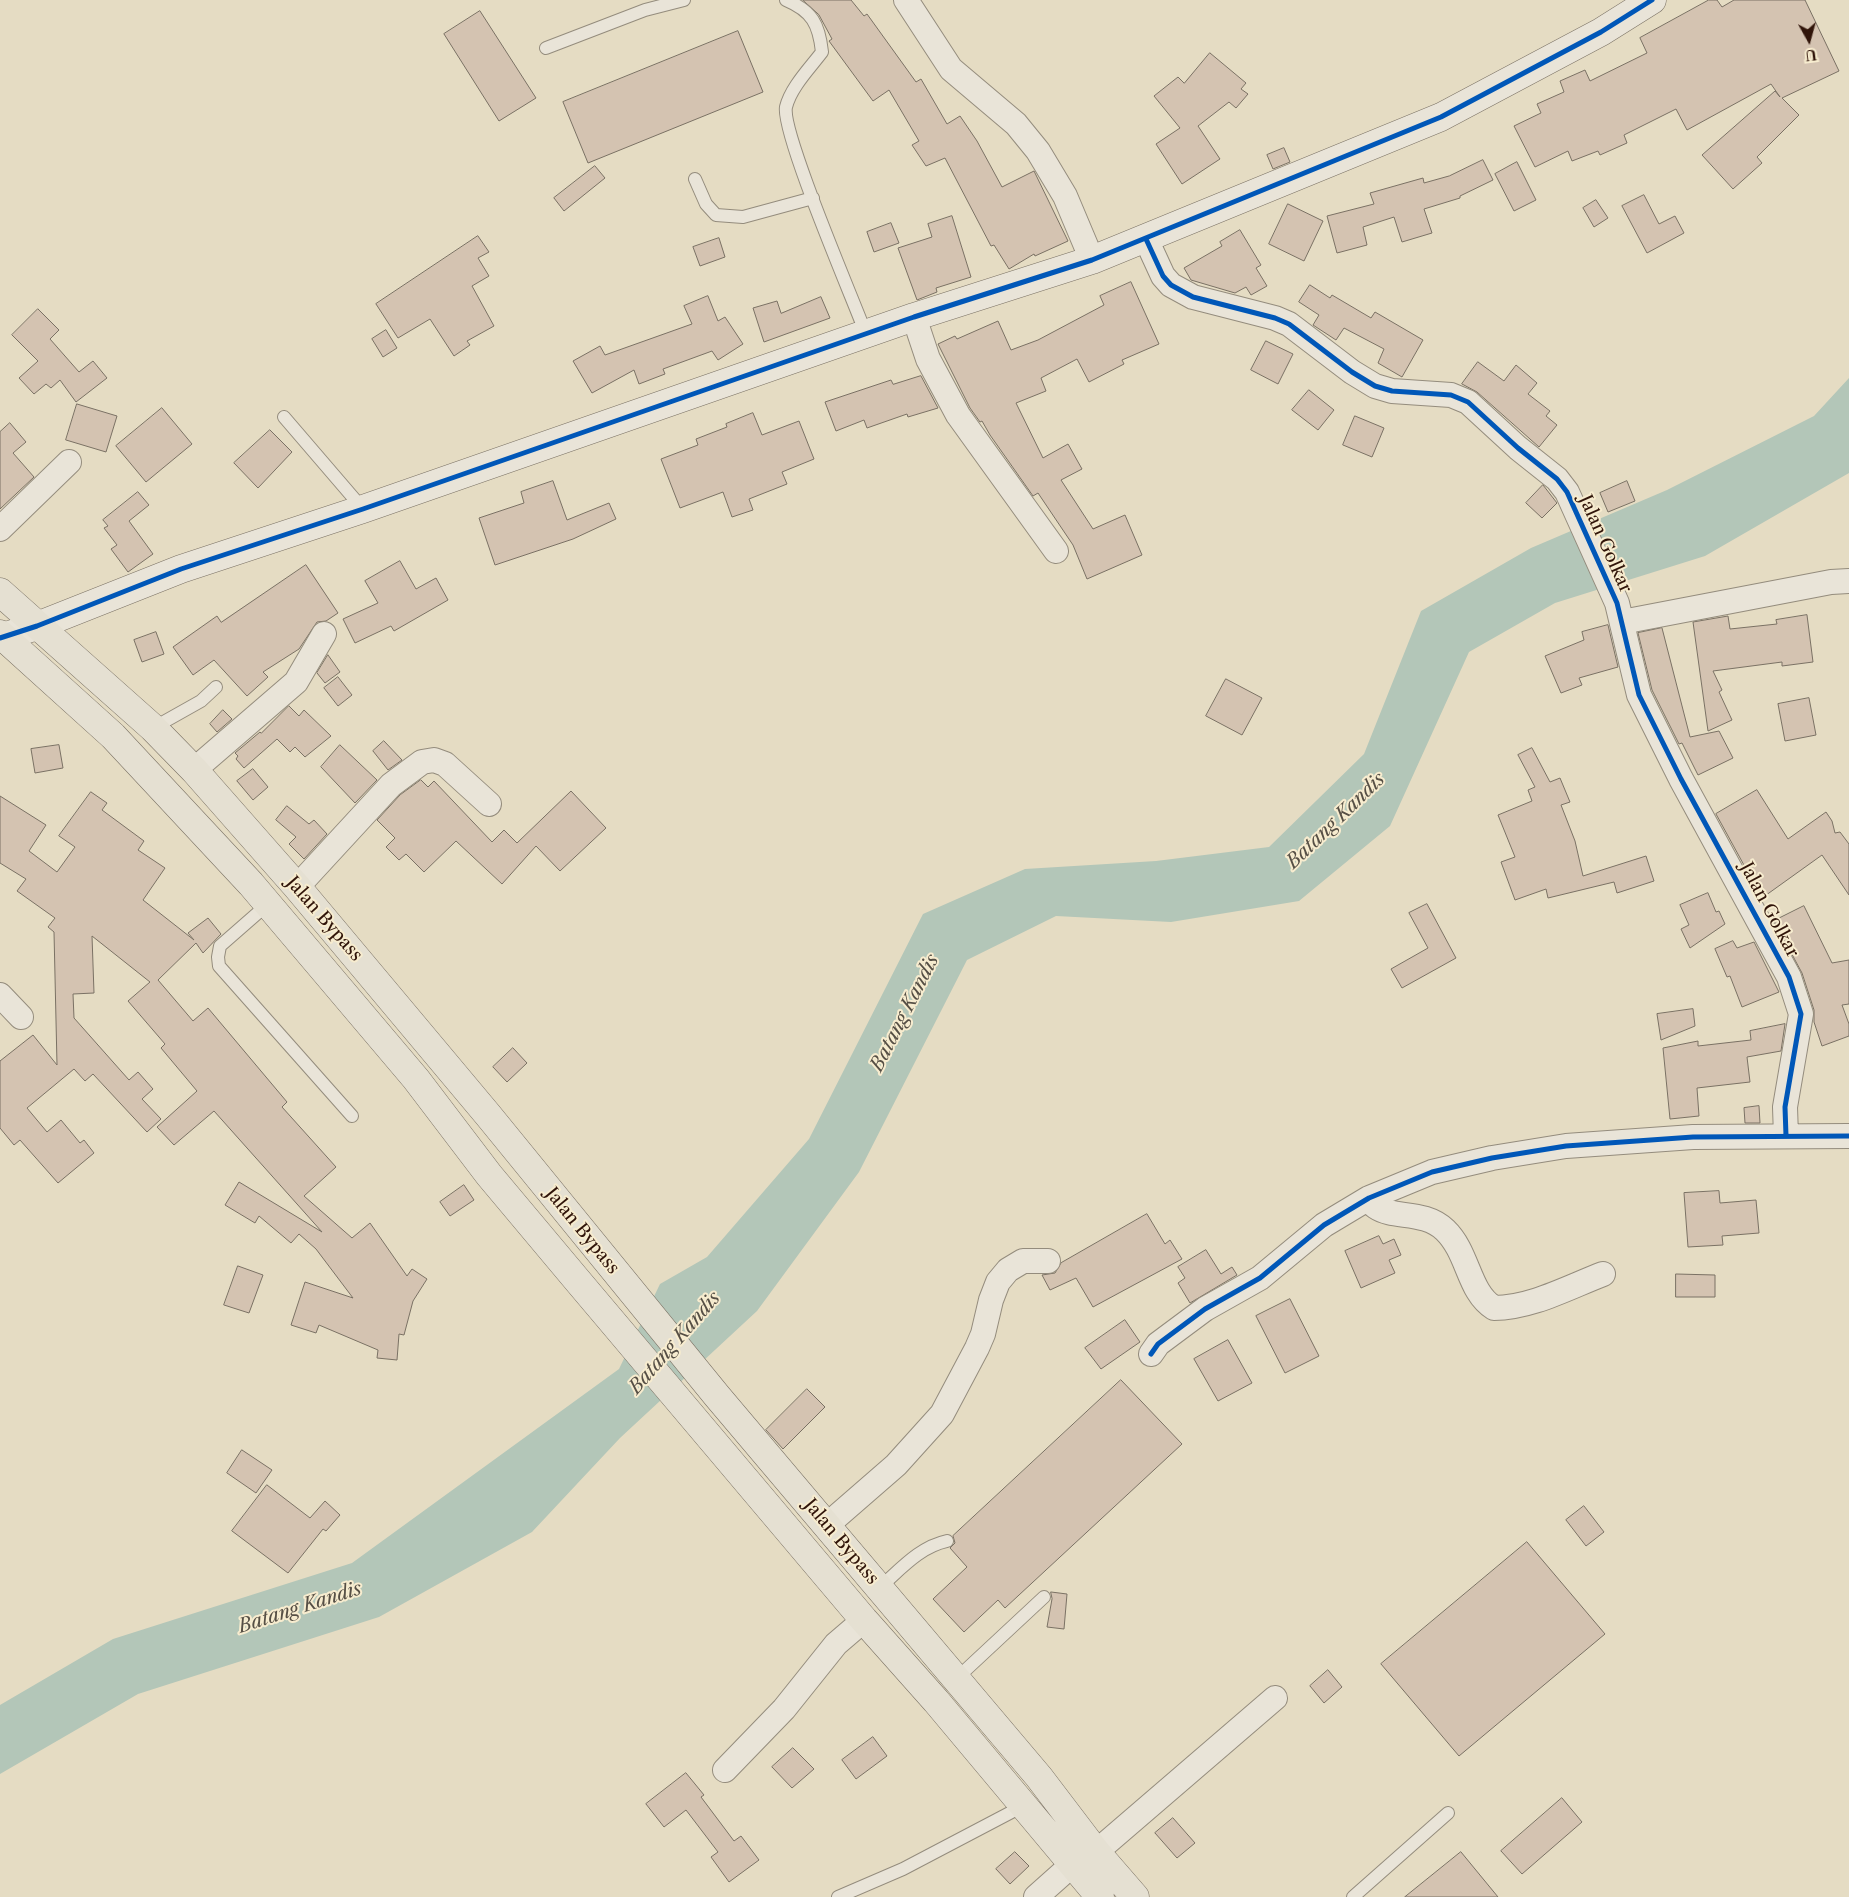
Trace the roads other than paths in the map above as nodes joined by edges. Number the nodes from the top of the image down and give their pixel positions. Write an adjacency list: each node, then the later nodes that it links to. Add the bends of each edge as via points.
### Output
1 (684, 0): 5 (lane, via 645,10)
2 (786, 0): 7 (lane, via 800,6 812,17 820,33 822,52 790,96 786,108)
3 (906, 0): 9 (street, via 950,69 1016,124 1038,151 1065,196)
4 (1652, 0): 8 (street, via 1601,32 1440,117)
5 (546, 48)
6 (696, 179): 7 (lane, via 706,204 716,215 743,217)
7 (813, 198): 11 (lane)
8 (1146, 239): 9 (street); 19 (street, Jalan Golkar, via 1163,276 1182,291 1289,324 1375,386 1392,391 1452,395 1468,402 1557,479 1574,506)
9 (1092, 260): 10 (street)
10 (914, 317): 11 (street); 16 (street, via 928,359 958,415)
11 (866, 334): 14 (street)
12 (284, 417): 14 (lane)
13 (69, 462): 15 (street)
14 (364, 509): 20 (street, via 182,569)
15 (0, 529)
16 (1056, 551)
17 (1849, 581): 19 (street)
18 (0, 592): 20 (highway, Jalan Bypass)
19 (1619, 612): 34 (street, Jalan Golkar, via 1639,695 1797,997 1801,1014 1785,1107)
20 (37, 626): 22 (street); 24 (highway, Jalan Bypass)
21 (324, 634): 25 (street, via 296,682)
22 (1, 636): 28 (highway, Jalan Bypass, via 114,736)
23 (216, 687): 24 (lane, via 201,702)
24 (153, 728): 25 (highway, Jalan Bypass)
25 (194, 770): 27 (highway, Jalan Bypass)
26 (489, 804): 27 (street, via 445,764 434,760 422,762 391,785)
27 (297, 887): 29 (highway, Jalan Bypass)
28 (268, 904): 30 (highway, Jalan Bypass); 33 (lane, via 220,946 219,966)
29 (352, 952): 30 (highway); 40 (highway, Jalan Bypass)
30 (327, 972): 44 (highway, Jalan Bypass, via 577,1280)
31 (0, 995): 32 (street)
32 (21, 1017)
33 (352, 1116)
34 (1786, 1136): 35 (street); 36 (street, via 1672,1138 1566,1146 1432,1172)
35 (1849, 1136)
36 (1369, 1198): 38 (street, via 1376,1207 1418,1216 1445,1230 1464,1255 1479,1296 1494,1308 1508,1308 1534,1300); 39 (street, via 1324,1225 1260,1278 1205,1309 1158,1344)
37 (1048, 1261): 40 (street, via 1023,1261 1008,1270 998,1282 977,1348 942,1414 896,1465)
38 (1603, 1274)
39 (1151, 1354)
40 (827, 1525): 42 (highway, Jalan Bypass)
41 (946, 1541): 42 (lane, via 921,1551)
42 (879, 1588): 45 (highway, Jalan Bypass)
43 (1044, 1597): 45 (lane)
44 (864, 1620): 47 (street, via 836,1644 784,1709); 48 (highway, Jalan Bypass)
45 (956, 1679): 50 (highway, Jalan Bypass, via 1039,1777)
46 (1275, 1698): 50 (street)
47 (725, 1770)
48 (1024, 1806): 50 (highway, Jalan Bypass); 51 (lane, via 903,1869)
49 (1448, 1814): 55 (lane)
50 (1085, 1858): 52 (street); 53 (highway, Jalan Bypass); 54 (highway, Jalan Bypass)
51 (838, 1897)
52 (1036, 1897)
53 (1100, 1897)
54 (1135, 1897)
55 (1353, 1897)

